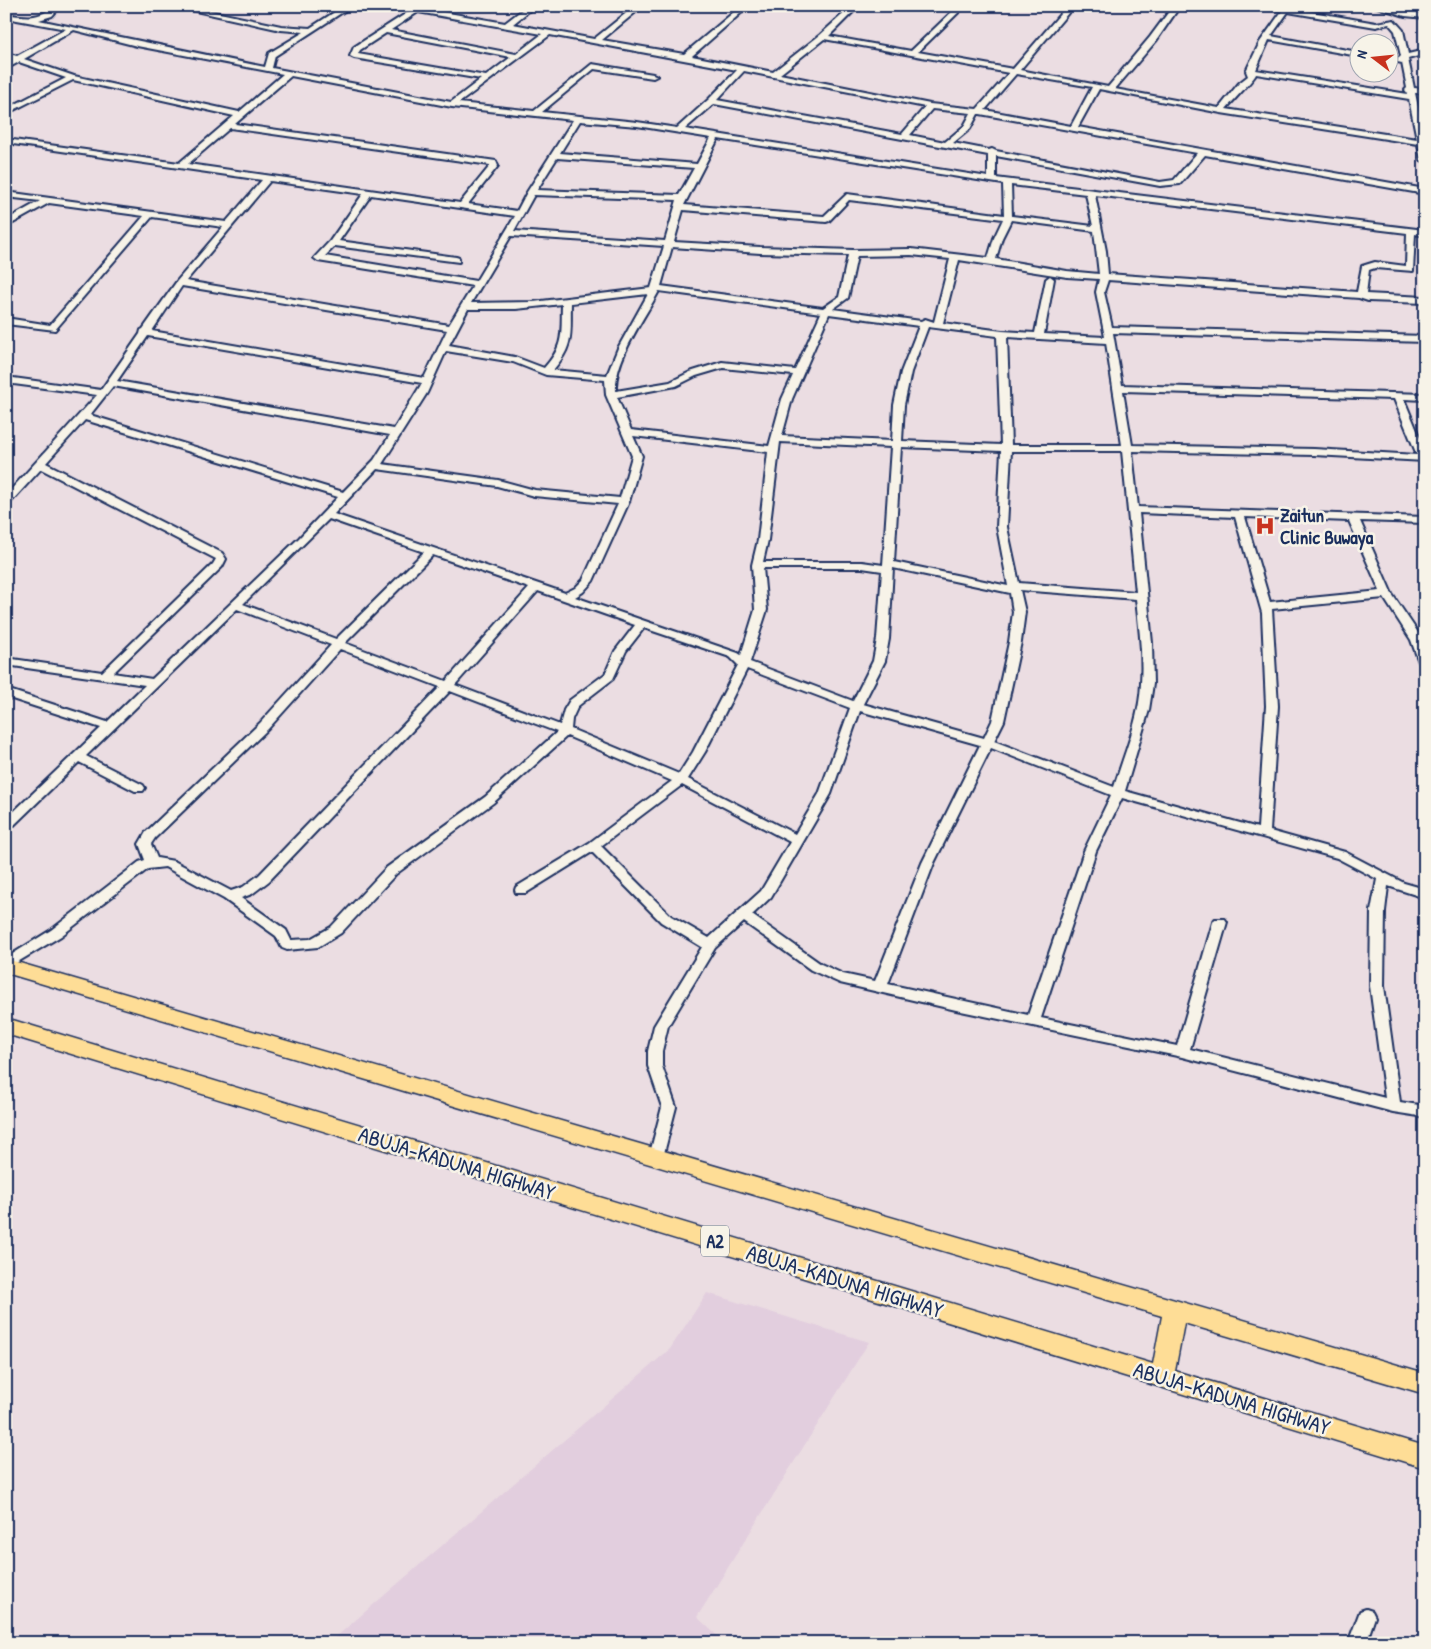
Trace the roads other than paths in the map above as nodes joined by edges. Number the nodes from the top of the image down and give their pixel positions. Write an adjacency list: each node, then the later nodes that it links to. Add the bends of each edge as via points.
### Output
1 (58, 6): 19 (street, via 49,14)
2 (176, 6): 23 (street)
3 (349, 6): 24 (street)
4 (394, 6): 15 (street)
5 (532, 6): 21 (street)
6 (640, 6): 30 (street)
7 (746, 6): 38 (street)
8 (856, 6): 28 (street)
9 (962, 6): 34 (street)
10 (1071, 6): 46 (street)
11 (1176, 6): 53 (street)
12 (1376, 6): 16 (street)
13 (1267, 7): 14 (street)
14 (1286, 10): 20 (street); 29 (street)
15 (415, 11): 21 (street); 25 (street)
16 (1400, 12): 18 (street); 20 (street)
17 (6, 16): 19 (street)
18 (1425, 16)
19 (29, 21): 22 (street)
20 (1376, 24): 31 (street, via 1391,22 1399,30)
21 (506, 26): 26 (street)
22 (73, 28): 39 (street, via 36,47); 44 (street)
23 (281, 28): 24 (street); 27 (street)
24 (311, 30): 27 (street)
25 (384, 32): 37 (street); 51 (street, via 357,49 354,56)
26 (547, 34): 30 (street); 37 (street)
27 (299, 36): 44 (street, via 272,55)
28 (823, 37): 34 (street); 48 (street)
29 (1268, 38): 32 (street); 45 (street)
30 (596, 41): 38 (street)
31 (1402, 48): 36 (street); 41 (street)
32 (1348, 52)
33 (1425, 52): 36 (street)
34 (913, 53): 46 (street)
35 (6, 55): 39 (street)
36 (1415, 55): 41 (street)
37 (517, 56): 51 (street)
38 (686, 58): 43 (street)
39 (21, 59): 42 (street); 50 (street)
40 (1398, 59): 41 (street)
41 (1404, 59): 55 (street)
42 (6, 67)
43 (743, 68): 48 (street); 56 (street)
44 (268, 70): 47 (street)
45 (1250, 71): 55 (street); 61 (street, via 1252,77)
46 (1016, 72): 52 (street); 63 (street)
47 (289, 73): 57 (street); 65 (street)
48 (775, 74): 58 (street)
49 (653, 76): 64 (street, via 592,66)
50 (72, 78): 62 (street); 65 (street)
51 (487, 78): 57 (street)
52 (1098, 86): 53 (street); 68 (street)
53 (1110, 90): 61 (street)
54 (1425, 91): 55 (street)
55 (1410, 94): 59 (street)
56 (712, 101): 69 (street); 71 (street)
57 (452, 105): 64 (street)
58 (930, 106): 63 (street); 71 (street)
59 (1415, 109): 60 (street); 73 (street)
60 (1425, 109)
61 (1221, 111): 73 (street)
62 (6, 112)
63 (978, 112): 68 (street); 74 (street, via 967,127)
64 (536, 113): 66 (street)
65 (241, 115): 67 (street)
66 (578, 118): 69 (street); 77 (street)
67 (229, 125): 79 (street); 91 (street, via 494,163)
68 (1074, 129): 76 (street)
69 (679, 130): 70 (street)
70 (716, 136): 80 (street); 82 (street)
71 (904, 137): 74 (street)
72 (6, 142): 79 (street)
73 (1420, 142): 78 (street)
74 (947, 144): 75 (street)
75 (992, 151): 76 (street, via 1160,184 1177,182); 82 (street)
76 (1202, 153): 85 (street)
77 (556, 155): 80 (street); 84 (street)
78 (1425, 160)
79 (182, 166): 81 (street)
80 (698, 166): 90 (street)
81 (267, 179): 86 (street); 96 (street)
82 (992, 180): 83 (street)
83 (1007, 182): 87 (street); 94 (street)
84 (531, 192): 90 (street); 93 (street)
85 (1425, 192)
86 (368, 193): 91 (street); 101 (street)
87 (1090, 193): 97 (street); 98 (street)
88 (6, 194): 89 (street)
89 (46, 201): 92 (street); 95 (street)
90 (680, 203): 94 (street, via 826,219 847,197); 102 (street)
91 (462, 206): 93 (street)
92 (151, 213): 96 (street); 119 (street, via 52,328)
93 (520, 214): 99 (street)
94 (1008, 218): 97 (street); 106 (street)
95 (6, 224)
96 (229, 225): 111 (street)
97 (1097, 229): 109 (street)
98 (1411, 232): 100 (street); 114 (street, via 1410,269 1375,265 1365,268)
99 (509, 233): 102 (street); 112 (street)
100 (1425, 233)
101 (332, 243): 105 (street); 112 (street, via 318,258)
102 (669, 245): 103 (street); 113 (street)
103 (853, 253): 104 (street, via 911,252); 118 (street, via 844,298)
104 (955, 257): 106 (street); 121 (street)
105 (456, 260)
106 (991, 261): 107 (street)
107 (1034, 269): 108 (street); 110 (street)
108 (1067, 274): 109 (street); 110 (street)
109 (1104, 277): 114 (street); 125 (street, via 1100,292)
110 (1050, 279): 126 (street)
111 (180, 283): 122 (street); 123 (street)
112 (478, 284): 117 (street)
113 (655, 290): 115 (street); 118 (street); 131 (street)
114 (1362, 295): 116 (street, via 1368,298)
115 (567, 300): 117 (street, via 515,306); 129 (street, via 561,355)
116 (1425, 300)
117 (466, 306): 122 (street)
118 (827, 309): 120 (street); 130 (street)
119 (6, 321)
120 (925, 322): 121 (street); 144 (street, via 906,372 899,405)
121 (938, 324): 124 (street)
122 (452, 328): 128 (street)
123 (144, 332): 133 (street); 134 (street)
124 (1002, 334): 126 (street); 145 (street)
125 (1109, 335): 126 (street); 127 (street); 135 (street)
126 (1039, 336)
127 (1425, 339)
128 (442, 348): 129 (street, via 515,360); 133 (street)
129 (546, 372): 131 (street)
130 (797, 373): 137 (street, via 722,365 672,384); 143 (street)
131 (610, 378): 137 (street)
132 (6, 380): 136 (street)
133 (428, 381): 142 (street)
134 (111, 383): 136 (street); 142 (street)
135 (1118, 388): 138 (street); 146 (street)
136 (104, 393): 140 (street)
137 (611, 395): 141 (street)
138 (1398, 396): 139 (street); 148 (street)
139 (1425, 397)
140 (82, 416): 149 (street); 151 (street)
141 (626, 432): 147 (street); 153 (street, via 636,456)
142 (397, 433): 150 (street)
143 (776, 439): 144 (street); 147 (street)
144 (898, 445): 145 (street); 161 (street)
145 (1006, 448): 146 (street); 163 (street, via 1002,527)
146 (1127, 448): 148 (street); 154 (street)
147 (773, 450): 160 (street)
148 (1424, 458)
149 (39, 464): 152 (street); 175 (street, via 221,559)
150 (375, 466): 151 (street); 153 (street, via 498,483 534,493)
151 (345, 496): 156 (street)
152 (6, 501)
153 (624, 502): 166 (street, via 588,582)
154 (1134, 510): 155 (street); 165 (street)
155 (1239, 513): 157 (street); 168 (street)
156 (327, 515): 159 (street); 167 (street)
157 (1353, 518): 158 (street); 164 (street)
158 (1425, 520)
159 (431, 551): 162 (street); 171 (street)
160 (757, 566): 161 (street); 174 (street, via 761,610)
161 (888, 567): 163 (street); 179 (street, via 883,639 878,661)
162 (536, 587): 166 (street); 177 (street)
163 (1013, 588): 165 (street); 182 (street, via 1019,612 1015,642 998,721)
164 (1387, 594): 168 (street); 170 (street)
165 (1141, 596): 186 (street, via 1148,684 1144,710)
166 (566, 597): 169 (street)
167 (236, 605): 171 (street); 176 (street)
168 (1266, 606): 188 (street, via 1272,706)
169 (642, 623): 174 (street, via 734,655); 181 (street, via 619,654 610,675 569,708)
170 (1421, 640): 173 (street)
171 (337, 645): 177 (street); 191 (street, via 264,726 150,835 145,844)
172 (6, 661): 175 (street)
173 (1425, 662)
174 (744, 664): 179 (street); 184 (street)
175 (106, 676): 176 (street)
176 (155, 683): 180 (street)
177 (448, 686): 181 (street); 195 (street, via 264,878 246,892)
178 (8, 695): 180 (street)
179 (856, 706): 182 (street); 189 (street, via 825,794)
180 (110, 727): 183 (street)
181 (566, 731): 184 (street); 195 (street, via 489,800 391,871 324,939 313,944 287,945 281,933)
182 (988, 743): 186 (street); 200 (street, via 928,863)
183 (79, 757): 185 (street); 187 (street)
184 (681, 780): 189 (street); 190 (street)
185 (139, 788)
186 (1118, 793): 188 (street); 201 (street, via 1090,851)
187 (6, 826)
188 (1264, 834): 192 (street, via 1340,855)
189 (797, 840): 196 (street, via 766,894)
190 (593, 846): 193 (street); 198 (street, via 666,919)
191 (152, 862): 195 (street, via 169,864); 199 (street, via 56,933)
192 (1383, 879): 194 (street); 204 (street, via 1378,910 1376,986)
193 (521, 890)
194 (1425, 894)
195 (229, 896)
196 (743, 915): 198 (street); 200 (street, via 828,974)
197 (1220, 922): 203 (street)
198 (710, 945): 206 (street, via 661,1026 655,1066 669,1107)
199 (6, 965): 206 (highway)
200 (880, 987): 201 (street)
201 (1033, 1021): 203 (street)
202 (6, 1026): 208 (highway, ABUJA-KADUNA HIGHWAY / A2)
203 (1182, 1052): 204 (street)
204 (1393, 1106): 205 (street)
205 (1425, 1112)
206 (656, 1157): 207 (highway)
207 (1176, 1311): 208 (highway); 209 (highway)
208 (1162, 1377): 210 (highway, ABUJA-KADUNA HIGHWAY / A2)
209 (1425, 1384)
210 (1425, 1457)
211 (1366, 1617): 212 (street)
212 (1356, 1643)

